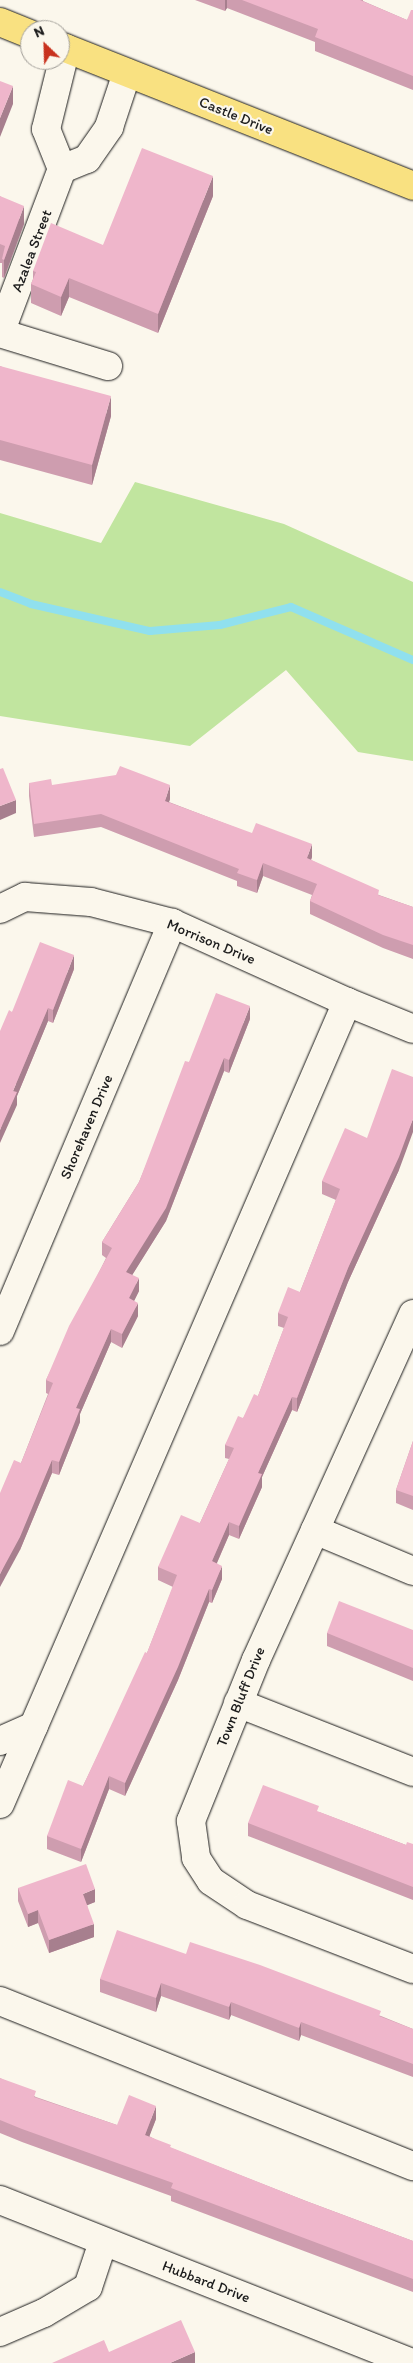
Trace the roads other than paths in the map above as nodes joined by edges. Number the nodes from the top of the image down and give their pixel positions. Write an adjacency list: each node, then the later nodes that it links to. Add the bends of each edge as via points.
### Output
1 (0, 22): 2 (main road)
2 (20, 30)
3 (70, 50): 5 (main road, Castle Drive)
4 (58, 70): 6 (street, via 46,129)
5 (127, 73): 6 (street, via 108,127 86,159); 7 (main road, Castle Drive)
6 (62, 169): 8 (street, Azalea Street)
7 (413, 186)
8 (0, 333): 9 (street)
9 (108, 366)
10 (0, 909): 11 (street, Morrison Drive, via 25,897 91,902)
11 (172, 923): 12 (street, Morrison Drive); 15 (street, Shorehaven Drive)
12 (347, 1002): 13 (street, Morrison Drive); 19 (street)
13 (413, 1028)
14 (413, 1314): 16 (street, Town Bluff Drive)
15 (0, 1331)
16 (315, 1530): 17 (street); 18 (street, Town Bluff Drive)
17 (413, 1571)
18 (238, 1703): 21 (street); 23 (street, Town Bluff Drive, via 191,1821 196,1858 212,1881 248,1905)
19 (34, 1726): 20 (street); 22 (street)
20 (0, 1741)
21 (413, 1772)
22 (0, 1804)
23 (413, 1969)
24 (0, 2001): 25 (street)
25 (413, 2166)
26 (0, 2200): 27 (street, Hubbard Drive)
27 (103, 2242): 28 (street, via 88,2287 44,2313); 29 (street, Hubbard Drive)
28 (0, 2332)
29 (365, 2355): 30 (street, Hubbard Drive)
30 (412, 2363)

